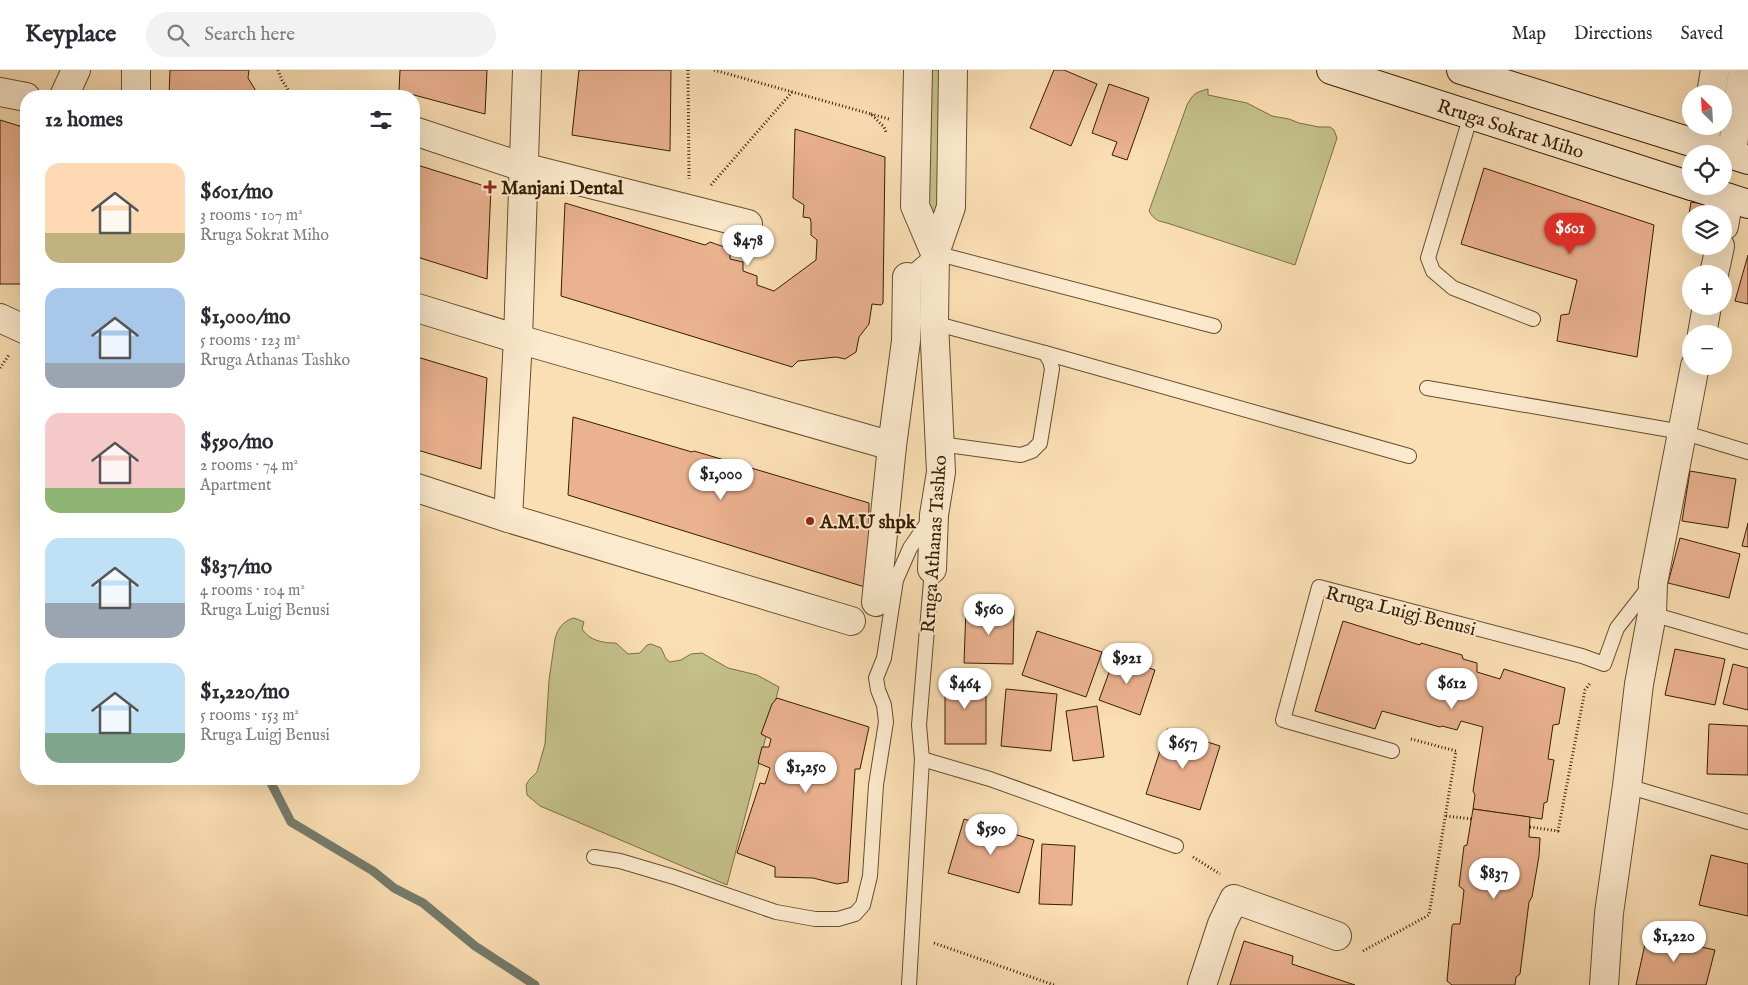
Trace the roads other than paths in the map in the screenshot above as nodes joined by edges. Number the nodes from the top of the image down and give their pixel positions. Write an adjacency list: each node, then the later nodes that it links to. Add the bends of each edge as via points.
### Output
1 (76, 70): 11 (street)
2 (136, 70): 12 (street)
3 (527, 70): 19 (street)
4 (918, 70): 22 (street, Rruga Athanas Tashko, via 915,206)
5 (953, 70): 22 (street, Rruga Athanas Tashko, via 951,207)
6 (1331, 70): 15 (street, Rruga Sokrat Miho)
7 (1461, 70): 17 (street)
8 (1715, 70): 10 (street)
9 (1743, 70): 18 (street, via 1738,103)
10 (1712, 85)
11 (67, 90)
12 (136, 90)
13 (0, 92): 14 (street)
14 (20, 96)
15 (1471, 115): 20 (street, Rruga Sokrat Miho); 27 (lane, via 1428,258 1434,271 1453,288)
16 (420, 133): 19 (street)
17 (1710, 145)
18 (1721, 145)
19 (523, 167): 21 (street); 31 (street)
20 (1682, 183)
21 (748, 224)
22 (935, 253): 23 (lane); 28 (street, Rruga Athanas Tashko); 29 (lane)
23 (907, 277): 26 (street)
24 (420, 309): 31 (street)
25 (0, 318): 30 (street)
26 (906, 320): 28 (lane); 37 (street)
27 (1534, 320)
28 (934, 322): 32 (lane); 36 (street, Rruga Athanas Tashko)
29 (1214, 326)
30 (20, 327)
31 (518, 339): 37 (street); 42 (street)
32 (1045, 353): 36 (lane, via 1052,369 1040,443 1032,451 1021,455); 39 (lane)
33 (1693, 375): 35 (street)
34 (1427, 388): 35 (lane)
35 (1682, 432): 38 (lane); 44 (street)
36 (940, 444): 41 (street, Rruga Athanas Tashko, via 941,472)
37 (892, 446): 45 (street)
38 (1748, 452)
39 (1409, 456)
40 (420, 489): 42 (street)
41 (934, 515): 43 (street, Rruga Athanas Tashko); 54 (lane, via 910,548 896,580 884,658 876,678 886,722 876,785 870,876 863,905 855,914 838,919 815,919 776,912 674,877)
42 (508, 518): 47 (street)
43 (932, 569): 50 (lane, Rruga Athanas Tashko, via 919,725)
44 (1653, 582): 46 (street); 49 (lane, Rruga Luigj Benusi, via 1617,628 1604,664 1319,587 1283,720)
45 (876, 602)
46 (1652, 614): 48 (lane); 51 (street, via 1639,684)
47 (851, 621)
48 (1748, 642)
49 (1392, 751)
50 (922, 759): 53 (lane, via 990,779); 56 (lane, Rruga Athanas Tashko)
51 (1627, 786): 52 (lane); 58 (street, via 1609,913)
52 (1748, 822)
53 (1176, 846)
54 (594, 856)
55 (1337, 936): 57 (street, via 1234,899 1222,924)
56 (909, 985)
57 (1202, 985)
58 (1604, 985)

